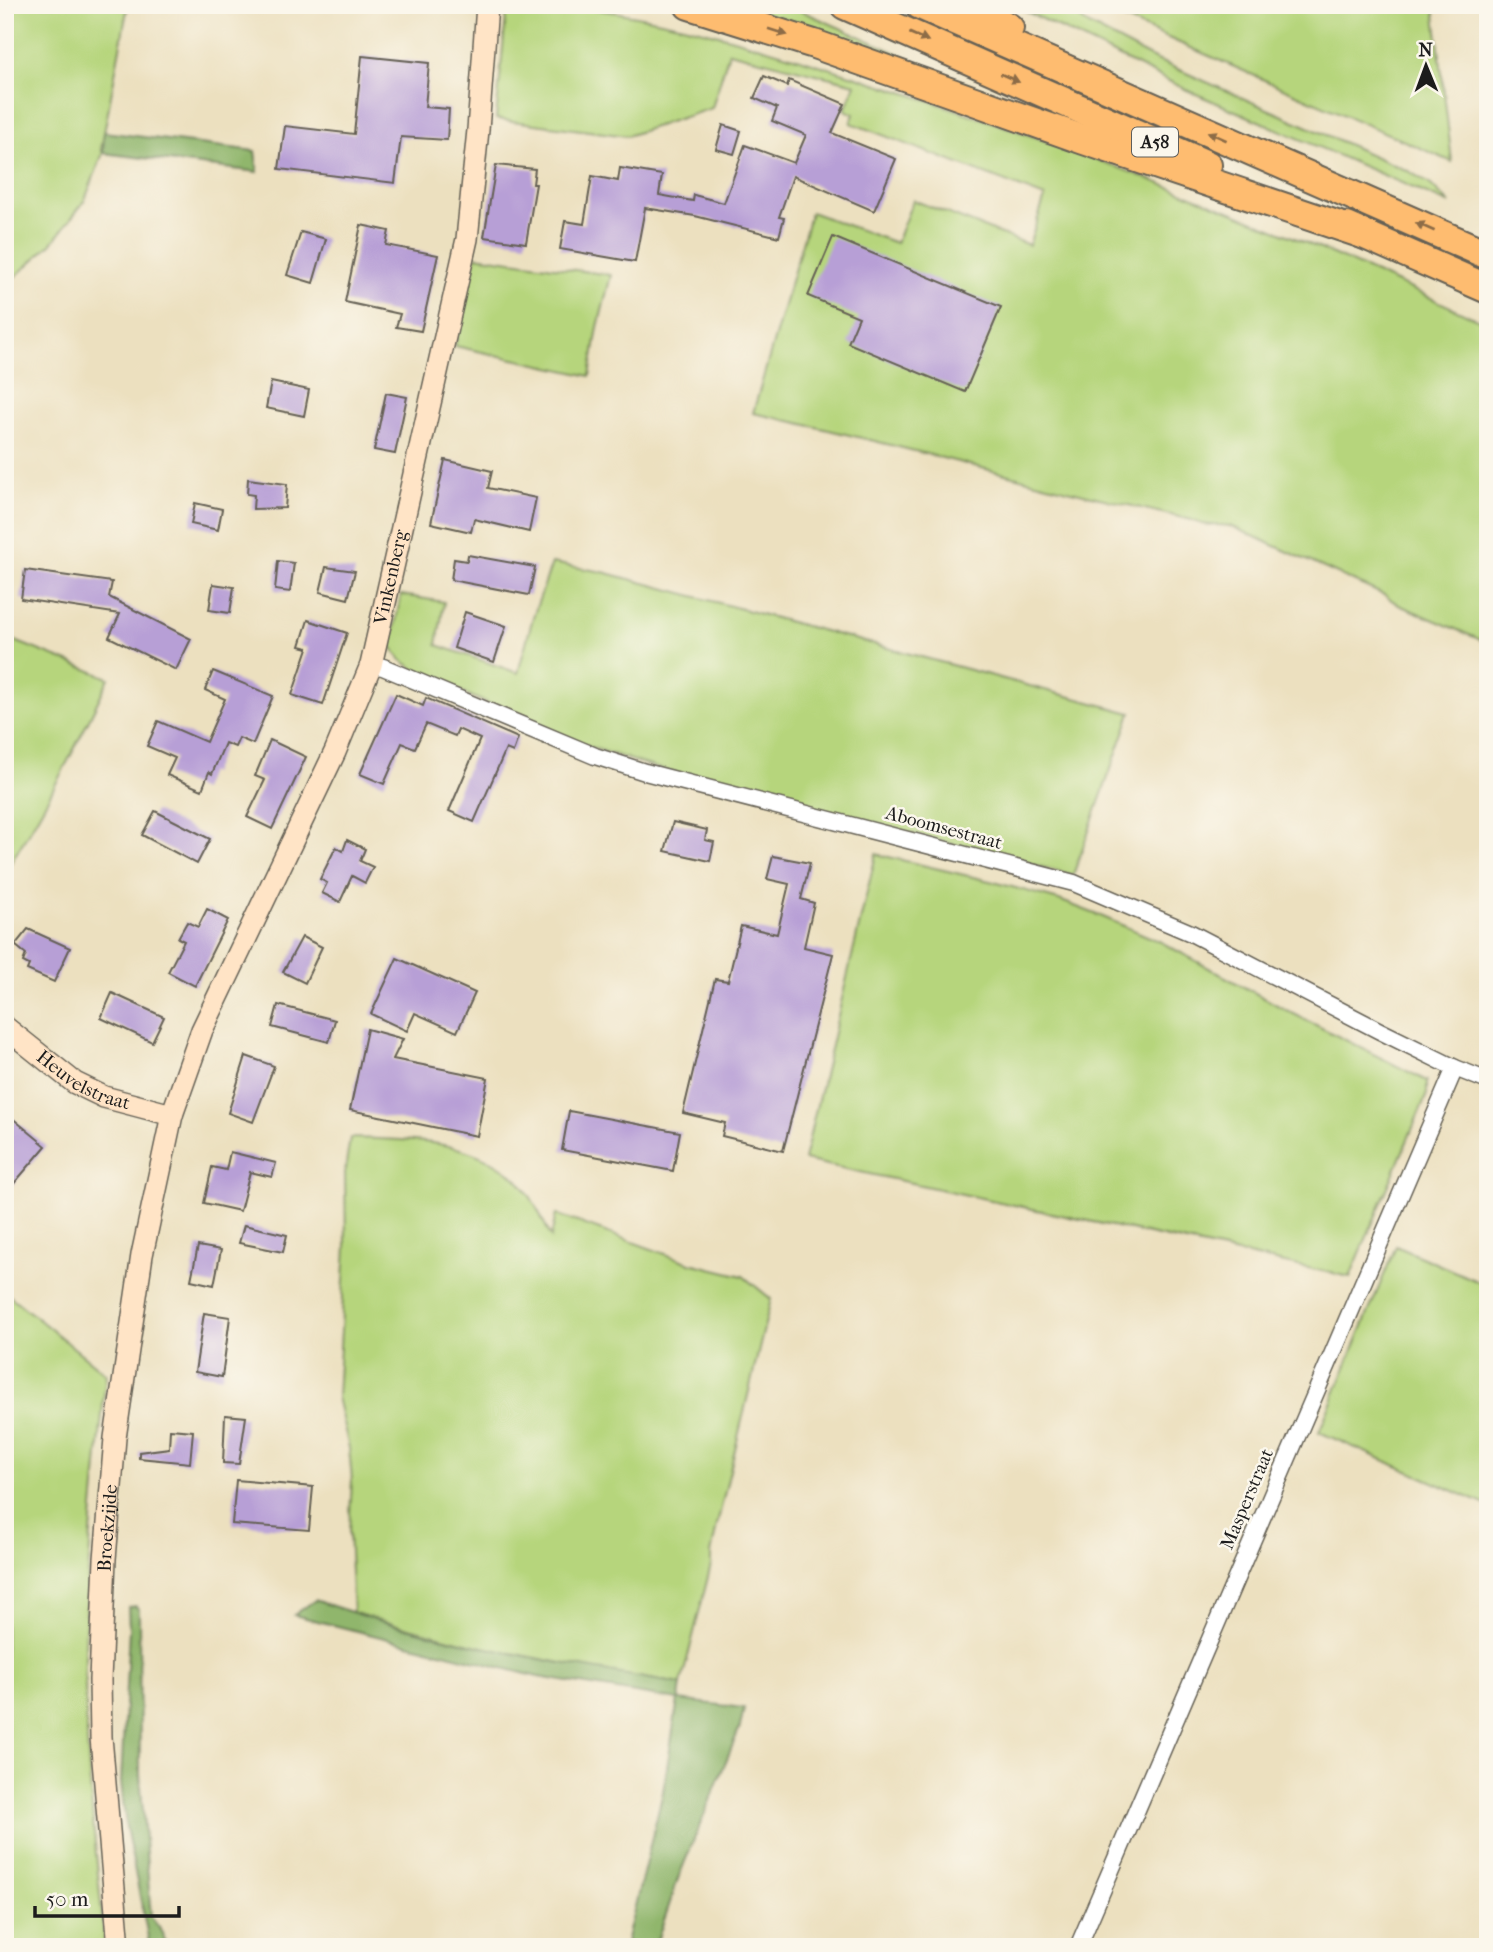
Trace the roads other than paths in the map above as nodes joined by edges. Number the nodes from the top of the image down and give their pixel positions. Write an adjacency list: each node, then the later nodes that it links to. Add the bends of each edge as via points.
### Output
1 (487, 5): 10 (street, Vinkenberg, via 467,239)
2 (689, 5): 7 (highway, A58, one-way to 7)
3 (845, 5): 7 (highway, A58, one-way to 7)
4 (920, 5): 6 (highway, A58)
5 (971, 5): 6 (highway, A58)
6 (1104, 86): 8 (highway, A58, one-way to 6)
7 (1363, 234): 9 (highway, A58)
8 (1488, 255)
9 (1488, 289)
10 (371, 665): 12 (street, Aboomsestraat, via 595,757 1074,883 1191,933); 14 (street, Vinkenberg, via 335,752 202,1030)
11 (5, 1027): 14 (street, Heuvelstraat, via 75,1083 104,1097)
12 (1455, 1068): 13 (street, Aboomsestraat); 16 (street, Masperstraat)
13 (1488, 1080)
14 (172, 1115): 15 (street, Broekzijde, via 131,1325 105,1559 101,1737)
15 (119, 1947)
16 (1078, 1947)

